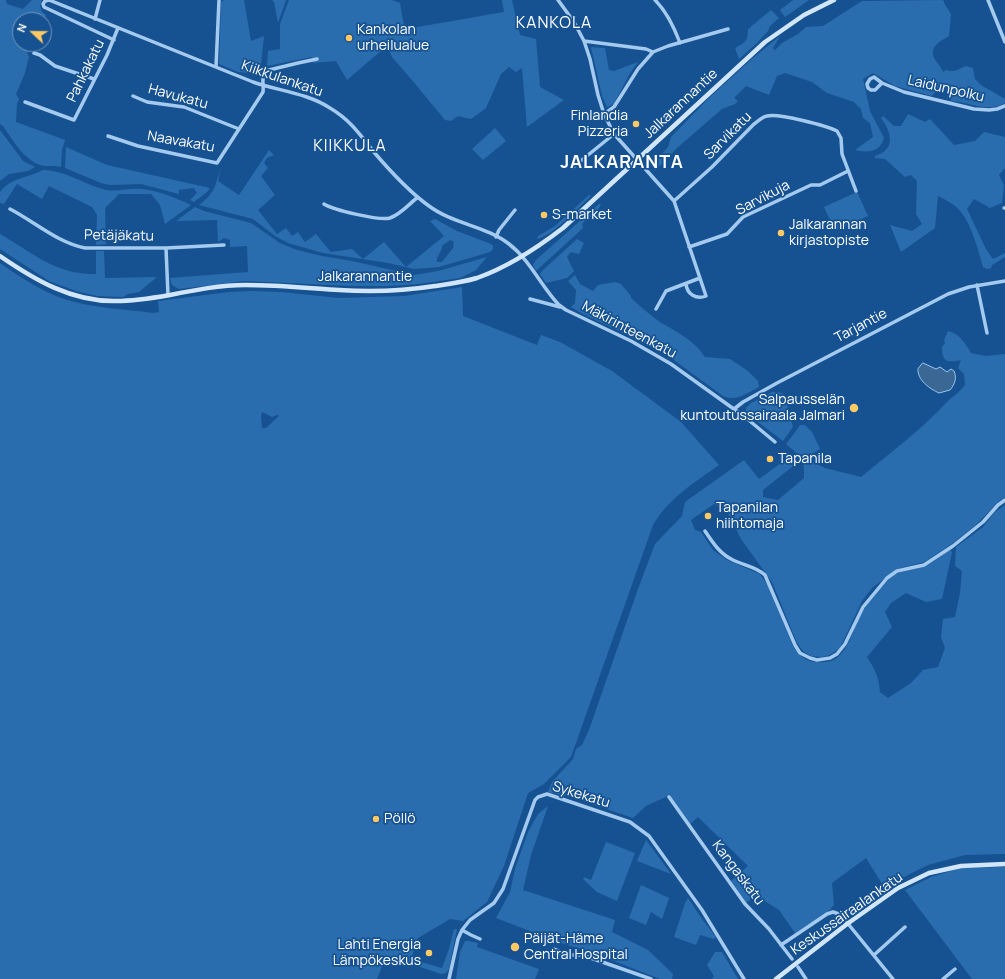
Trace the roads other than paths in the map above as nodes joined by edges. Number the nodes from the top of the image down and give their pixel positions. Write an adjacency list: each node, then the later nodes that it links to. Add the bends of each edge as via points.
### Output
1 (49, 0): 8 (street, Kiikkulankatu); 11 (street, via 45,1 44,7)
2 (100, 0): 8 (street)
3 (218, 0): 18 (street)
4 (558, 0): 12 (street)
5 (655, 0): 14 (street, via 663,8)
6 (834, 0): 29 (main road, Jalkarannantie, via 804,15 765,42)
7 (988, 0): 13 (street)
8 (95, 19): 9 (street, Kiikkulankatu)
9 (118, 28): 11 (street, Pahkakatu); 18 (street, Kiikkulankatu)
10 (728, 29): 14 (street)
11 (114, 40): 19 (street, Pahkakatu)
12 (584, 41): 15 (street); 25 (street)
13 (1005, 42)
14 (680, 43): 15 (street)
15 (653, 52): 25 (street, via 638,69 614,107)
16 (34, 53): 19 (street, via 56,66)
17 (317, 59): 21 (street, via 266,70 263,76)
18 (216, 67): 21 (street, Kiikkulankatu)
19 (94, 79): 23 (street, Pahkakatu, via 74,120)
20 (882, 83): 24 (street, Laidunpolku, via 904,92 974,109 993,110)
21 (264, 86): 26 (street, Naavakatu, via 263,92); 33 (street, Kiikkulankatu, via 304,96 332,109 356,129)
22 (133, 96): 26 (street, Havukatu, via 147,102 184,107)
23 (25, 102)
24 (1005, 106)
25 (604, 114): 27 (street)
26 (239, 129): 28 (street, Naavakatu, via 217,163 138,146)
27 (614, 134): 29 (street); 30 (street)
28 (108, 136)
29 (637, 160): 34 (street); 43 (main road, Jalkarannantie, via 563,228)
30 (572, 168)
31 (848, 171): 32 (street, Sarvikatu); 34 (street, Sarvikatu, via 838,131 784,116 768,115 754,124); 40 (street, Sarvikuja, via 820,185 811,185 743,217 727,234)
32 (856, 191)
33 (418, 197): 35 (street, via 398,214 386,218); 38 (street, Kiikkulankatu, via 431,208)
34 (674, 201): 40 (street)
35 (324, 204)
36 (10, 209): 41 (street, Petäjäkatu, via 63,240 85,248)
37 (515, 210): 38 (street)
38 (496, 237): 43 (street, Kiikkulankatu, via 509,244)
39 (224, 245): 41 (street, Petäjäkatu)
40 (689, 247): 44 (street)
41 (166, 248): 48 (street, Petäjäkatu)
42 (0, 256): 48 (main road, Jalkarannantie, via 51,287 75,296 99,301 117,301)
43 (522, 256): 48 (main road, Jalkarannantie, via 475,278 412,289 357,290 244,285); 50 (street, Mäkirinteenkatu)
44 (700, 278): 46 (street); 46 (street, via 706,296 701,298 689,293)
45 (1005, 281): 47 (street, Tarjantie)
46 (686, 284): 51 (street, via 666,291)
47 (977, 286): 52 (street); 53 (street, Tarjantie, via 957,290 922,306)
48 (168, 295)
49 (530, 299): 50 (street)
50 (562, 308): 53 (street, Mäkirinteenkatu, via 652,352)
51 (656, 309)
52 (988, 333)
53 (734, 409): 54 (street, Mäkirinteenkatu)
54 (775, 442)
55 (1005, 500): 56 (street, via 953,546 924,565 897,571 887,578 863,607 845,644 837,654 817,660 800,653 795,645 765,575 724,555)
56 (705, 531)
57 (669, 797): 63 (street, Kangaskatu, via 745,904)
58 (1005, 864): 59 (main road, Keskussairaalankatu, via 961,866 929,874 898,888)
59 (847, 924): 63 (street, via 839,914 833,912); 65 (street); 72 (main road, Keskussairaalankatu)
60 (905, 927): 65 (street)
61 (462, 930): 62 (street); 69 (street, Sykekatu); 71 (street, Sykekatu, via 470,920 494,903 503,889 533,800 541,795 551,795 630,822 649,836 702,910)
62 (480, 939)
63 (781, 945): 66 (street, Kangaskatu)
64 (554, 951): 70 (street, via 586,956)
65 (874, 955): 74 (street)
66 (792, 959)
67 (798, 967): 73 (street)
68 (955, 969): 75 (street)
69 (449, 979)
70 (650, 979)
71 (744, 979)
72 (776, 979)
73 (806, 979)
74 (893, 979)
75 (943, 979)

